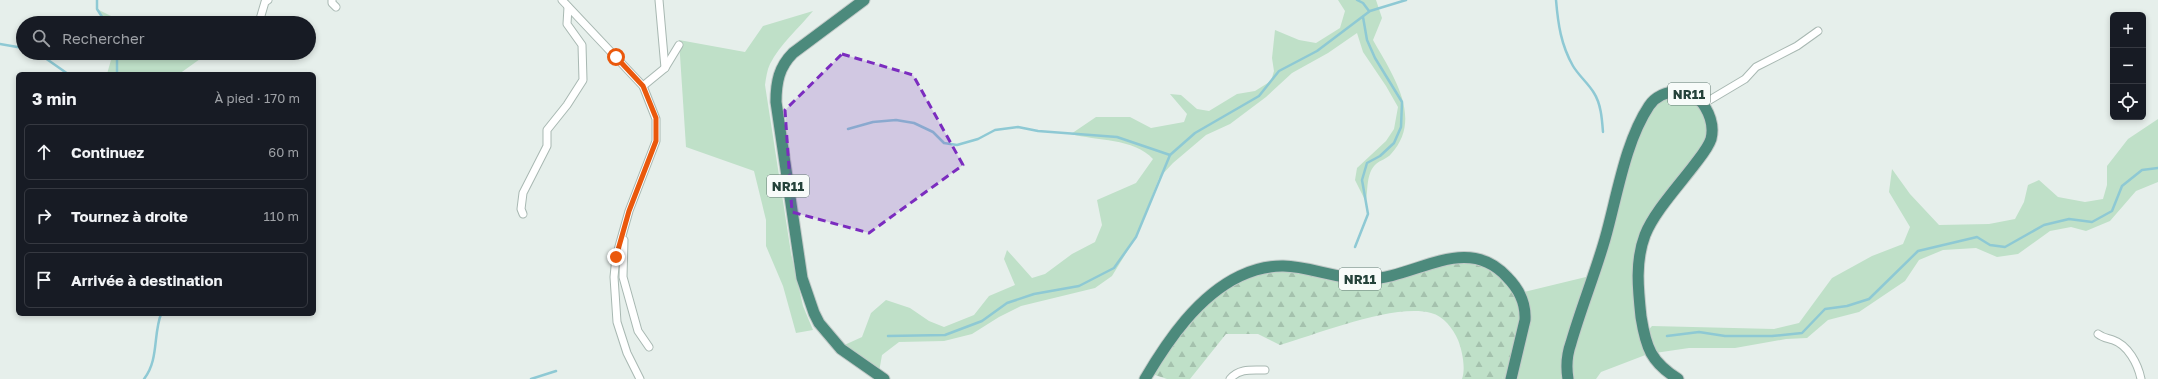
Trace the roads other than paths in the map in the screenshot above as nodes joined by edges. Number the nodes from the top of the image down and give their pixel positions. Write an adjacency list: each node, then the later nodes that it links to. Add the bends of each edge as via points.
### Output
1 (268, 0): 6 (street)
2 (562, 0): 5 (street)
3 (659, 0): 9 (street)
4 (864, 0): 18 (highway, NR11, via 785,61 778,75 776,102 802,278 814,313 841,349)
5 (568, 7): 10 (street); 12 (street, via 567,24 582,45 583,80 547,130 547,146 523,193)
6 (261, 16)
7 (1818, 31): 11 (street, via 1797,46 1756,67 1745,78)
8 (679, 45): 9 (street)
9 (665, 68): 10 (street)
10 (643, 86): 13 (street, via 656,118 656,141 629,211)
11 (1703, 104): 22 (highway, NR11, via 1690,94 1680,92 1661,95 1650,105 1640,123 1629,152 1594,276 1570,344); 23 (highway, NR11, via 1711,119 1711,138 1648,228 1638,269 1639,301 1647,346 1660,366)
12 (523, 214)
13 (624, 232): 15 (street, via 623,277 638,331); 17 (street, via 616,257 614,277 617,322 627,353)
14 (2098, 334): 24 (street, via 2122,344 2132,355)
15 (649, 347)
16 (1265, 370): 20 (street, via 1246,370 1234,374)
17 (640, 379)
18 (884, 379)
19 (1145, 379): 21 (highway, NR11, via 1169,340 1209,297 1224,285 1256,270 1296,266 1368,280 1445,260 1467,257 1479,259 1496,267 1514,285 1522,298 1525,320)
20 (1230, 379)
21 (1511, 379)
22 (1568, 379)
23 (1678, 379)
24 (2141, 379)

